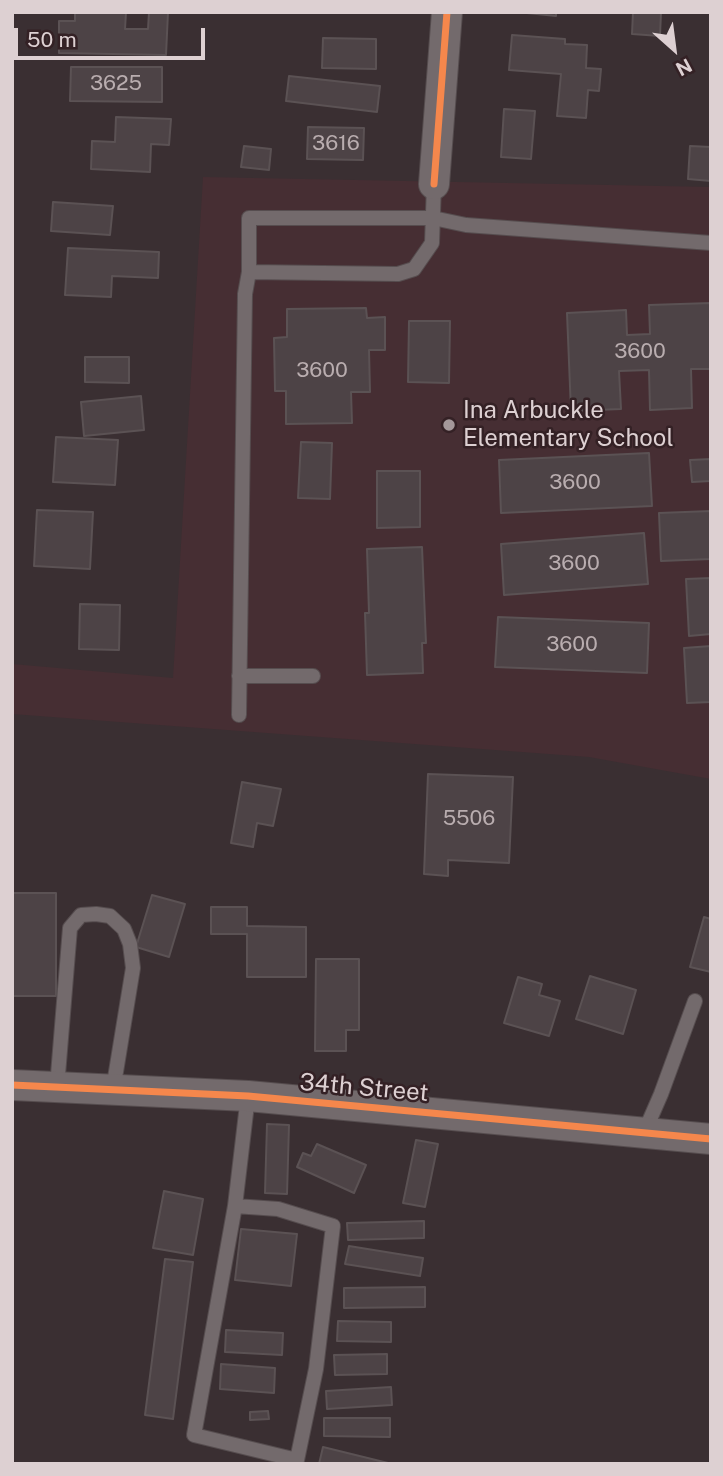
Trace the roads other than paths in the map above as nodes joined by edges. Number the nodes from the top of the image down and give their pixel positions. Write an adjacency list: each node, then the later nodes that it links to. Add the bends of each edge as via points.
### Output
1 (447, 12): 2 (street)
2 (434, 184): 3 (lane)
3 (433, 218): 4 (lane, via 466,225); 5 (lane, via 432,243 414,269 398,274); 5 (lane, via 249,218)
4 (711, 243)
5 (249, 272): 6 (lane)
6 (239, 676): 7 (lane); 8 (lane)
7 (313, 677)
8 (239, 715)
9 (695, 1001): 14 (lane)
10 (12, 1085): 11 (street, 34th Street)
11 (57, 1087): 12 (street, 34th Street); 12 (lane, via 70,928 81,915 96,914 110,916 124,929 133,968)
12 (113, 1090): 13 (street, 34th Street)
13 (248, 1096): 14 (street, 34th Street); 16 (lane)
14 (644, 1133): 15 (street, 34th Street)
15 (711, 1139)
16 (235, 1206): 16 (lane, via 194,1435 298,1460 316,1369 333,1226 278,1209)

